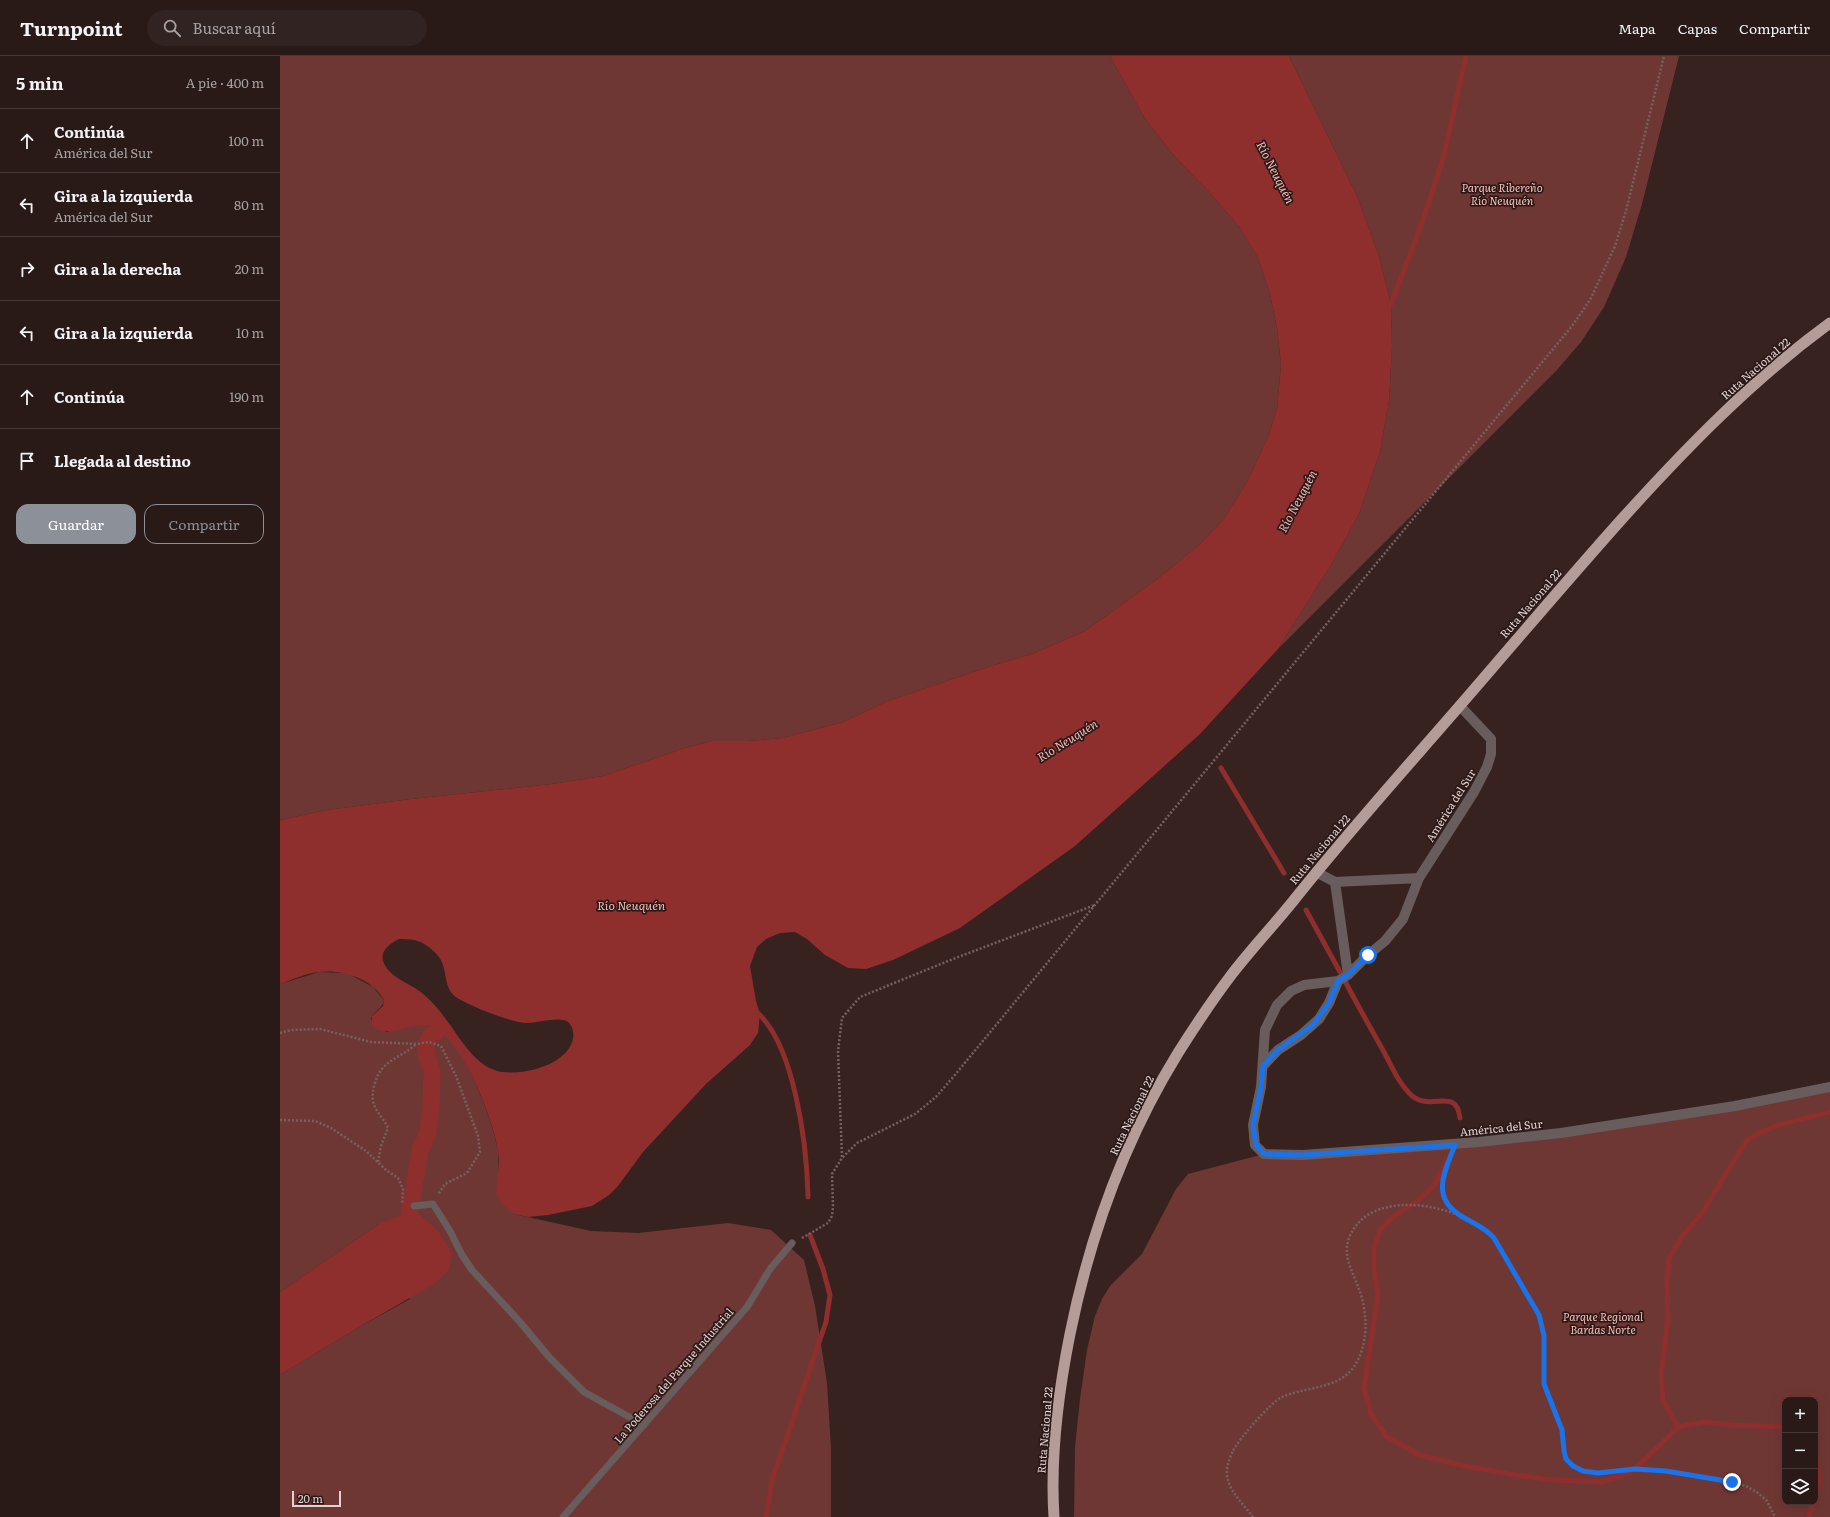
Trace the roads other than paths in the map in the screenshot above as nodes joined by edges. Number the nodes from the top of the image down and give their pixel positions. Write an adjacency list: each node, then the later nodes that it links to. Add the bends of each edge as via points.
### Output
1 (1830, 323): 2 (highway, Ruta Nacional 22, via 1755,382 1701,434 1606,536)
2 (1460, 706): 3 (highway, Ruta Nacional 22); 4 (street, América del Sur, via 1491,739 1488,768)
3 (1316, 872): 5 (street); 14 (highway, Ruta Nacional 22, via 1231,975 1203,1015 1153,1097 1120,1168 1082,1278 1066,1355 1053,1466)
4 (1419, 878): 5 (street); 6 (street, América del Sur, via 1403,919 1385,941)
5 (1336, 882): 6 (street)
6 (1348, 975): 7 (street, América del Sur)
7 (1338, 981): 8 (street, via 1319,1019 1278,1050); 8 (street, América del Sur, via 1304,984 1291,991 1277,1005 1266,1030)
8 (1263, 1066): 9 (street, América del Sur, via 1253,1125 1256,1145 1264,1154 1303,1155 1455,1145 1561,1133 1735,1106)
9 (1830, 1086)
10 (414, 1206): 12 (lane, via 433,1204 472,1270 584,1392)
11 (792, 1243): 12 (lane, La Poderosa del Parque Industrial, via 770,1269 747,1307)
12 (644, 1425): 13 (lane, La Poderosa del Parque Industrial)
13 (563, 1517)
14 (1054, 1517)

